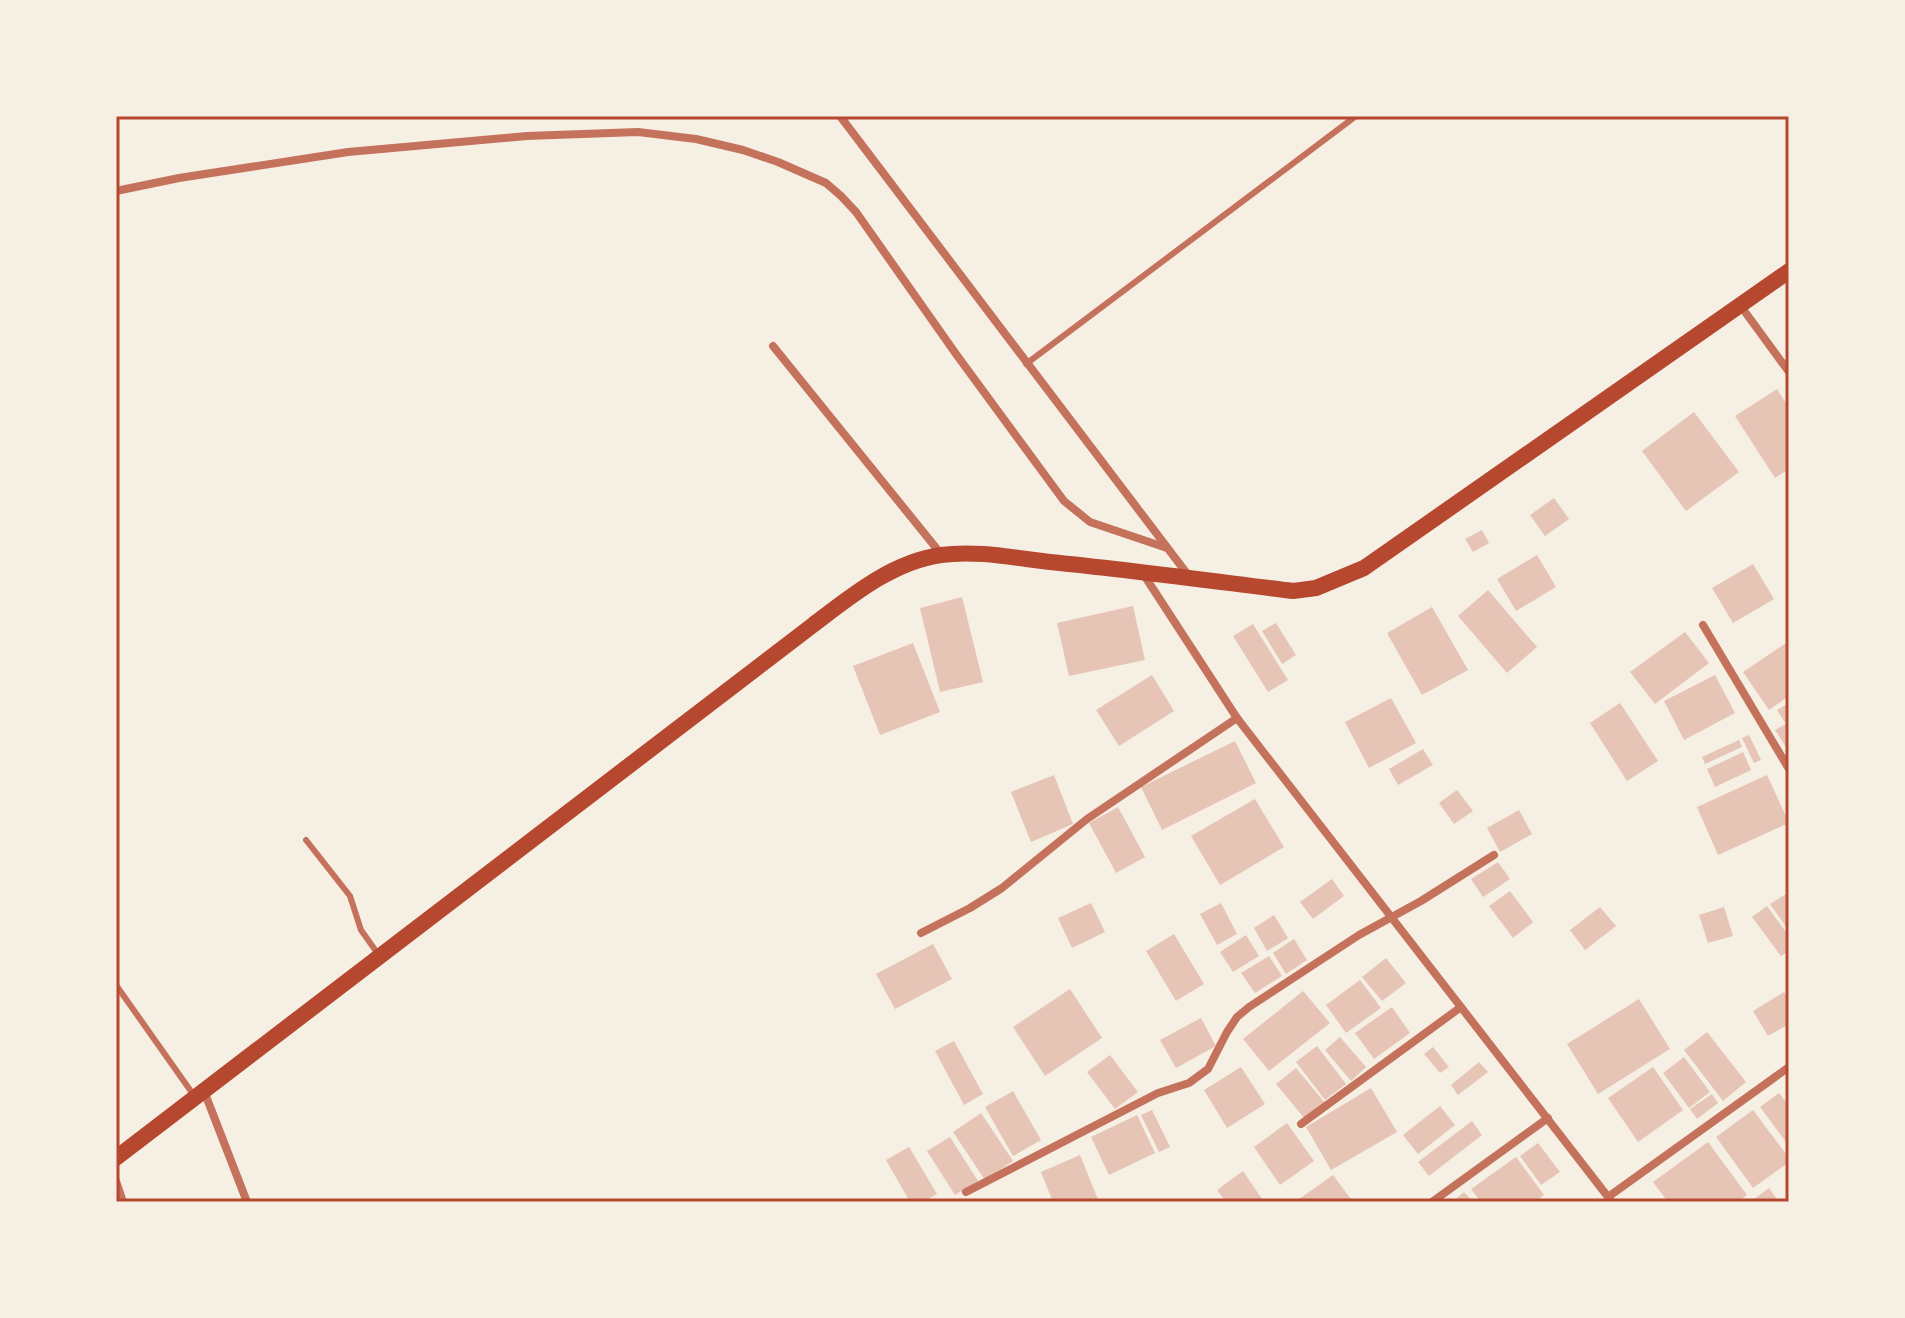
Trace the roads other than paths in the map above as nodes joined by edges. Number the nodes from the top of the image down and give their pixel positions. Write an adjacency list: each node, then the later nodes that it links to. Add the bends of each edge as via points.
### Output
1 (840, 116): 7 (street)
2 (1356, 116): 7 (lane)
3 (116, 191): 9 (street, via 348,152 527,136 638,132 743,150 826,183 856,212 1064,501 1090,522)
4 (1789, 271): 5 (main road)
5 (1740, 305): 8 (street); 12 (main road, via 1364,568 1316,588 1293,591)
6 (773, 346): 10 (street)
7 (1026, 364): 9 (street)
8 (1789, 372)
9 (1167, 548): 12 (street)
10 (941, 555): 11 (main road); 20 (main road, via 885,574 846,600)
11 (1141, 571): 12 (main road); 14 (street)
12 (1191, 579)
13 (1703, 625): 15 (street)
14 (1237, 718): 18 (street); 19 (street, via 1087,819 1002,888)
15 (1789, 769)
16 (306, 840): 20 (lane, via 350,896 361,930)
17 (1494, 855): 18 (street)
18 (1391, 917): 22 (street); 29 (street, via 1249,1007 1227,1032 1208,1069 1189,1083 1158,1093)
19 (921, 933)
20 (378, 956): 24 (main road)
21 (116, 985): 24 (lane)
22 (1461, 1007): 25 (street); 26 (street)
23 (1789, 1067): 30 (street)
24 (199, 1093): 27 (main road); 32 (street)
25 (1548, 1118): 30 (street); 33 (street)
26 (1301, 1124)
27 (116, 1158)
28 (116, 1181): 31 (street)
29 (966, 1192)
30 (1610, 1200)
31 (123, 1202)
32 (247, 1202)
33 (1432, 1202)

